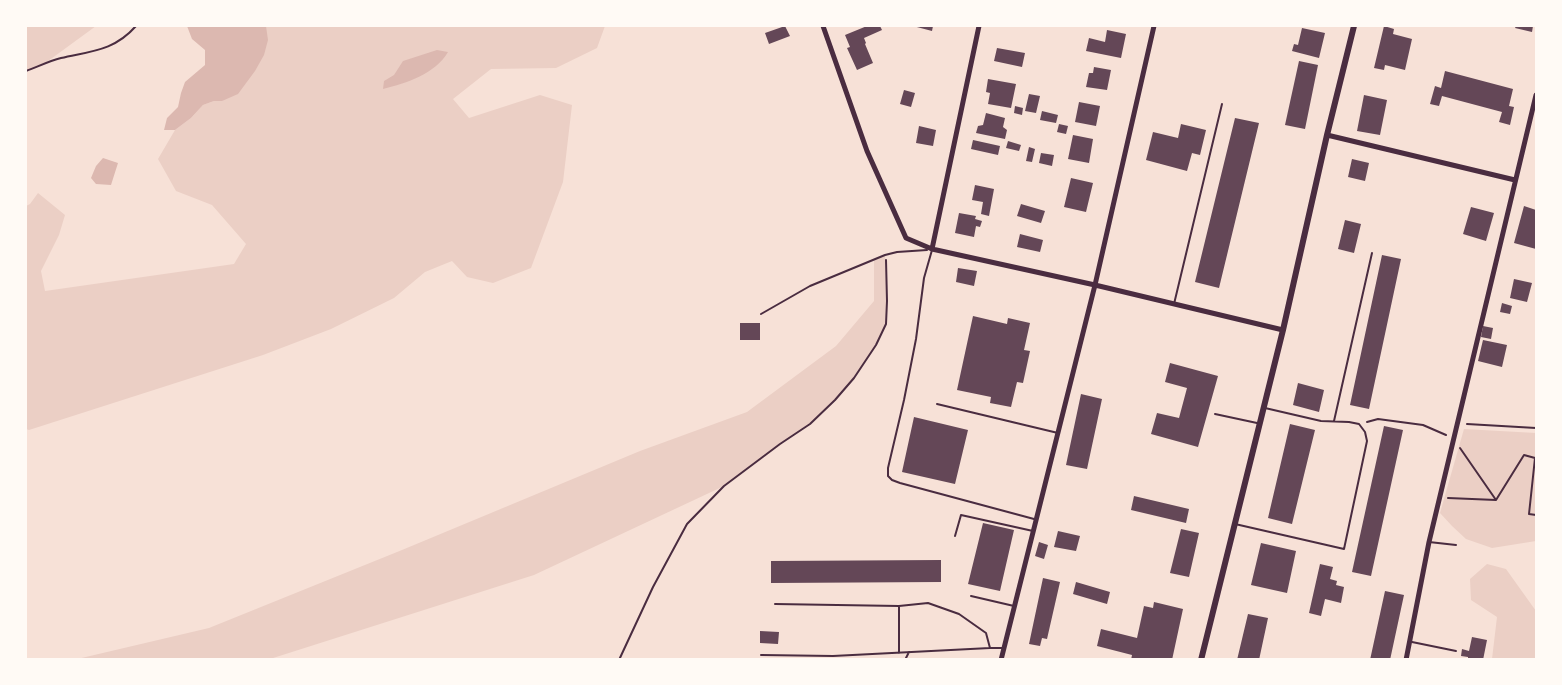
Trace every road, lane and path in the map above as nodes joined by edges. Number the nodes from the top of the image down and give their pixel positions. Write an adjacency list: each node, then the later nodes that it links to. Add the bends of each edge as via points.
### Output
1 (136, 26): 6 (path, via 105,49)
2 (824, 26): 11 (street, via 867,151 906,238)
3 (979, 26): 11 (street)
4 (1154, 26): 14 (street)
5 (1354, 26): 9 (street)
6 (26, 71)
7 (1536, 95): 10 (street)
8 (1222, 104): 15 (lane)
9 (1327, 135): 10 (street); 17 (street)
10 (1515, 180): 23 (street)
11 (932, 249): 13 (lane); 14 (street); 31 (lane, via 888,476 900,483)
12 (1372, 253): 21 (lane)
13 (885, 255): 16 (lane, via 810,285); 48 (path, via 886,324 876,345 854,378 810,424 724,486 687,524)
14 (1095, 285): 15 (street); 26 (street)
15 (1174, 304): 17 (street)
16 (761, 314)
17 (1283, 330): 19 (street)
18 (937, 404): 26 (lane)
19 (1264, 408): 21 (lane); 22 (street)
20 (1215, 414): 22 (lane)
21 (1334, 421): 24 (lane)
22 (1260, 423): 32 (street)
23 (1458, 423): 25 (path); 27 (street)
24 (1359, 424): 27 (path, via 1378,419 1423,425); 32 (lane, via 1367,441 1344,549)
25 (1536, 428)
26 (1058, 433): 31 (street)
27 (1454, 439): 28 (street); 29 (path)
28 (1441, 497): 29 (path); 35 (street)
29 (1496, 500): 30 (path, via 1524,455 1536,458 1529,514)
30 (1536, 515)
31 (1036, 519): 33 (street)
32 (1235, 524): 51 (street)
33 (1033, 531): 34 (lane, via 961,515); 40 (street)
34 (955, 536)
35 (1429, 542): 36 (lane); 41 (street)
36 (1456, 545)
37 (971, 596): 40 (lane)
38 (775, 604): 39 (lane)
39 (899, 606): 42 (lane, via 928,603 959,614 986,633); 46 (lane)
40 (1014, 606): 43 (street)
41 (1409, 642): 44 (lane); 52 (street)
42 (990, 648): 43 (lane); 45 (lane)
43 (1003, 648): 50 (street)
44 (1455, 651)
45 (909, 652): 46 (lane); 49 (lane)
46 (899, 653): 47 (lane)
47 (761, 655)
48 (619, 660)
49 (905, 660)
50 (1000, 660)
51 (1201, 660)
52 (1406, 660)

